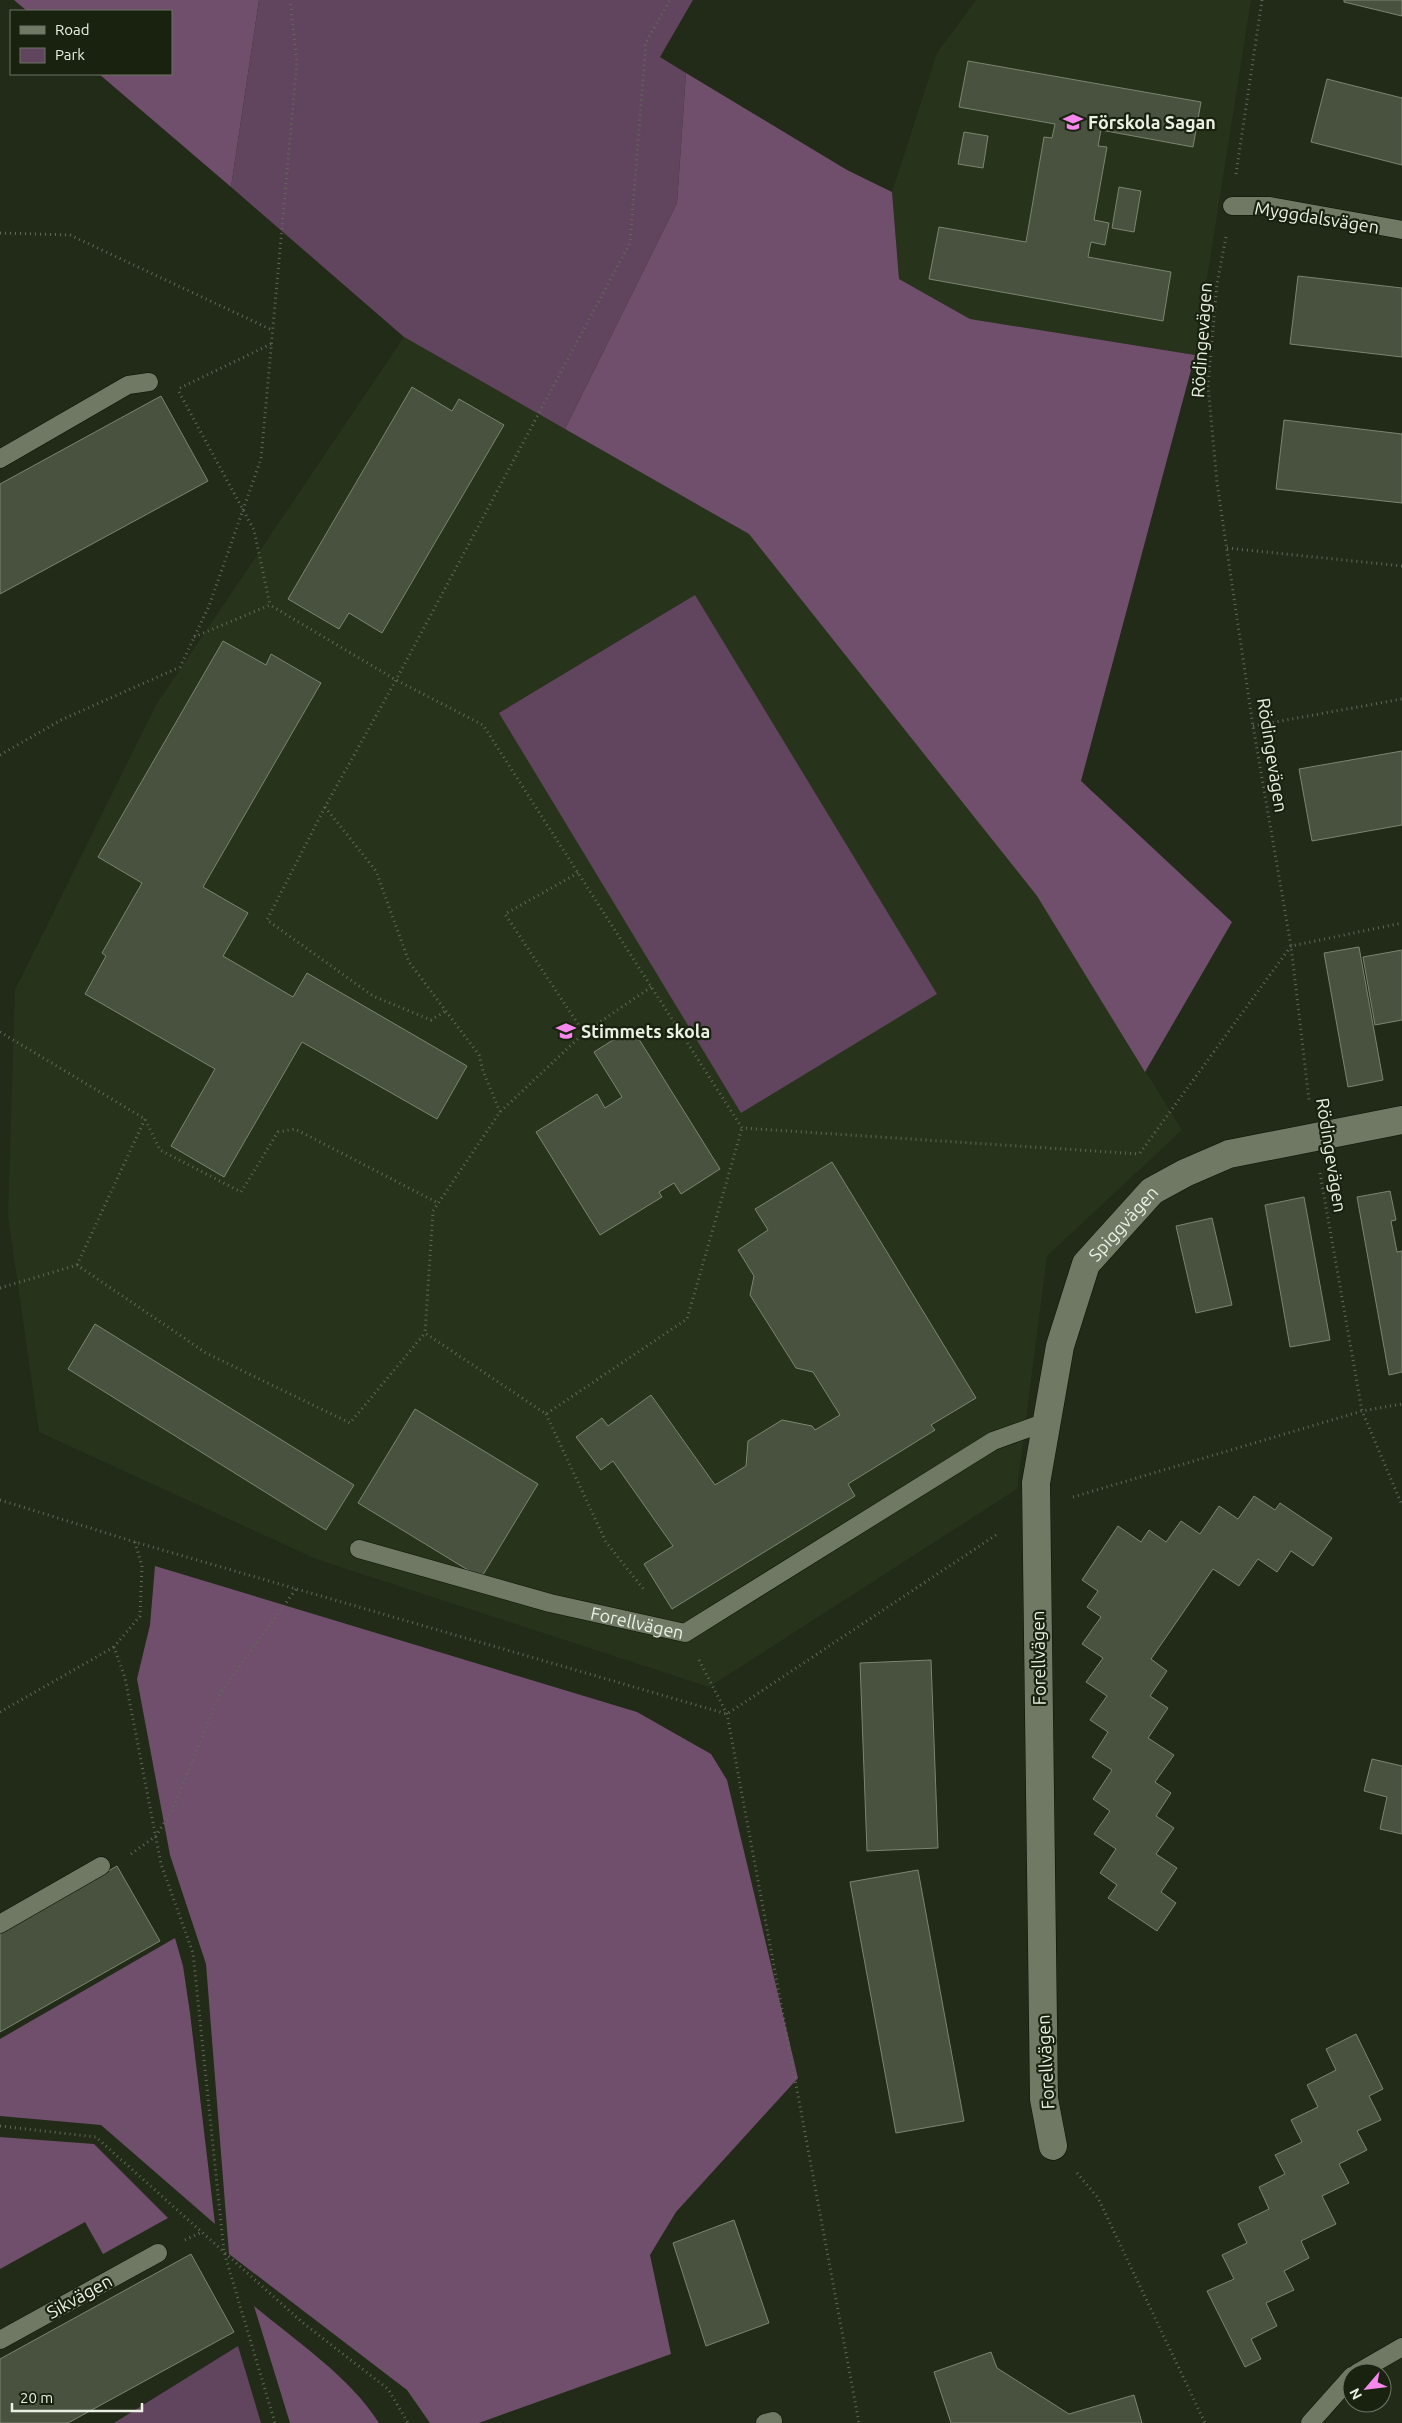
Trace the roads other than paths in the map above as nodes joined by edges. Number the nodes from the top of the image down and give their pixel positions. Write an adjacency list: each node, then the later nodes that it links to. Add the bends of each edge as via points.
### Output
1 (1232, 206): 2 (lane, Myggdalsvägen, via 1270,206)
2 (1402, 230)
3 (149, 382): 4 (lane, via 128,385)
4 (0, 459)
5 (1402, 1120): 6 (street, Spiggvägen, via 1228,1154 1152,1191 1086,1264 1060,1346)
6 (1046, 1422): 7 (street, Spiggvägen, via 1036,1483); 8 (lane, Forellvägen, via 993,1441 681,1632 550,1603)
7 (1036, 1508): 11 (street, Forellvägen, via 1044,2099)
8 (359, 1548)
9 (101, 1866): 10 (lane)
10 (0, 1924)
11 (1053, 2146)
12 (158, 2253): 13 (lane, Sikvägen)
13 (0, 2340)
14 (1402, 2347): 15 (lane)
15 (1375, 2363)
16 (1342, 2387): 17 (lane)
17 (1310, 2423)

